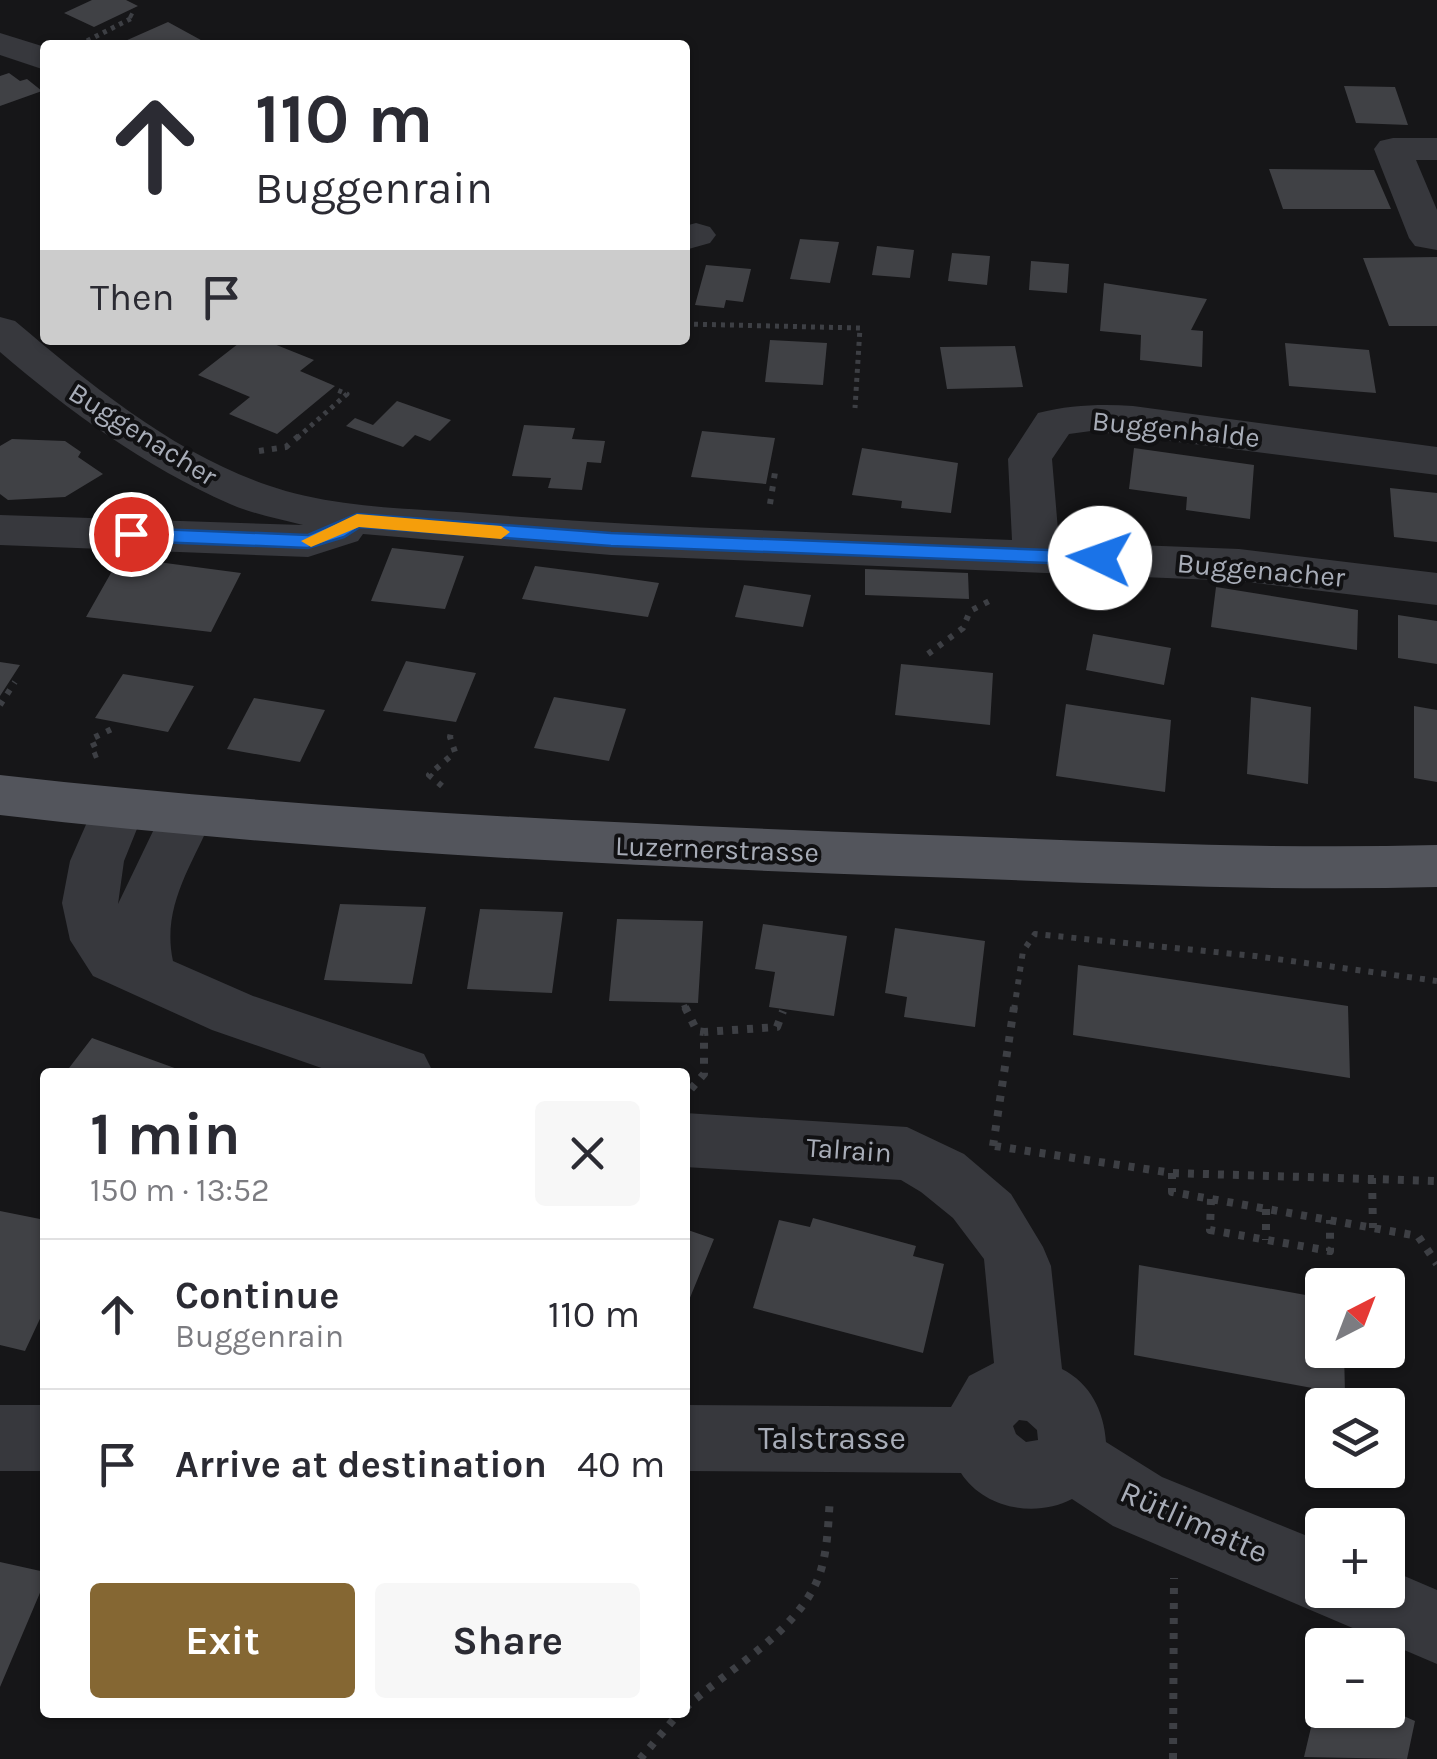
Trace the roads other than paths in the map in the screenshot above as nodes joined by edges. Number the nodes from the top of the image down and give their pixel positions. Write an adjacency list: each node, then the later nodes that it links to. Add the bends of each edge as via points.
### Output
1 (0, 43): 2 (street)
2 (40, 57)
3 (1437, 149): 4 (street, via 1393,149 1428,238)
4 (1437, 238)
5 (0, 330): 7 (street, Buggenacher, via 46,372 162,452 240,492)
6 (1437, 461): 9 (street, Buggenhalde, via 1132,420 1054,423 1030,459)
7 (357, 520): 8 (street, via 308,541); 9 (street, Buggenacher, via 611,540)
8 (0, 530)
9 (1036, 556): 10 (street, Buggenacher, via 1289,569)
10 (1437, 588)
11 (0, 795): 12 (main road, Luzernerstrasse)
12 (118, 809): 13 (main road, Luzernerstrasse); 15 (street, via 97,861 92,922 113,960)
13 (186, 816): 14 (main road, Luzernerstrasse, via 620,846 1250,867); 15 (street, via 140,912 138,943)
14 (1437, 866)
15 (147, 974): 16 (street, via 250,1020)
16 (391, 1068)
17 (690, 1140): 18 (street, Talrain, via 907,1154 959,1184 1014,1247)
18 (1030, 1388): 22 (street, via 996,1394 984,1407); 23 (street, via 1068,1415 1074,1429)
19 (0, 1438): 20 (street)
20 (40, 1438)
21 (690, 1438): 22 (street, Talstrasse)
22 (980, 1440): 23 (street, via 1013,1476 1045,1477)
23 (1069, 1458): 24 (street, Rütlimatte, via 1138,1502)
24 (1305, 1571)
25 (1392, 1608): 26 (street)
26 (1437, 1627)

